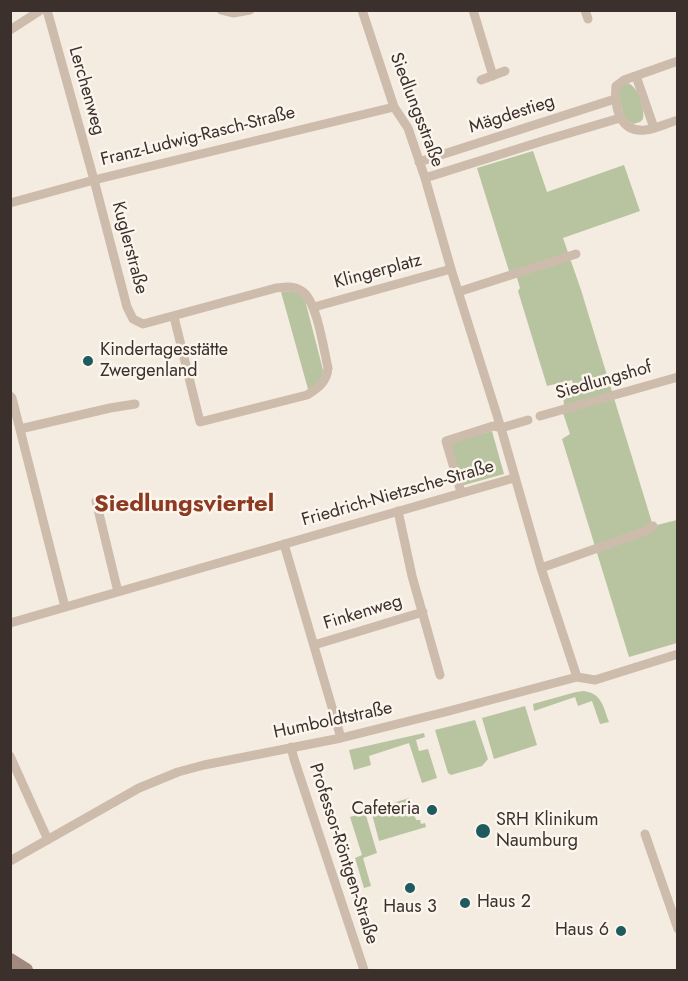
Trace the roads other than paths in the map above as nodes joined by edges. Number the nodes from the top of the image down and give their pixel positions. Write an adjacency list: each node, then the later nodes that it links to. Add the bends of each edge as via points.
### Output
1 (41, 10): 7 (street)
2 (47, 10): 20 (street, Lerchenweg)
3 (220, 10): 4 (street)
4 (250, 10)
5 (362, 10): 14 (street, Siedlungsstraße)
6 (473, 10): 10 (street)
7 (10, 30)
8 (678, 61): 11 (street)
9 (505, 71): 10 (street)
10 (493, 75): 12 (street)
11 (636, 76): 13 (street, via 616,86); 17 (street)
12 (481, 80)
13 (615, 99): 15 (street); 18 (street, Mägdestieg)
14 (394, 107): 18 (street, Siedlungsstraße, via 408,128); 20 (street, Franz-Ludwig-Rasch-Straße)
15 (620, 118): 17 (street, via 636,130); 19 (street, Mägdestieg)
16 (678, 120): 17 (street)
17 (654, 128)
18 (419, 162): 19 (street, Siedlungsstraße)
19 (425, 178): 23 (street, Siedlungsstraße)
20 (94, 180): 21 (street, Franz-Ludwig-Rasch-Straße); 26 (street, Kuglerstraße, via 133,319 143,324)
21 (10, 203)
22 (576, 254): 24 (street)
23 (451, 269): 24 (street, Siedlungsstraße); 25 (street, Klingerplatz)
24 (458, 292): 32 (street, Siedlungsstraße)
25 (314, 307): 26 (street, Kuglerstraße, via 303,291 292,286); 26 (street, via 328,369 320,387 307,395 200,422)
26 (174, 316)
27 (678, 377): 30 (street, Siedlungshof)
28 (10, 396): 33 (street)
29 (135, 404): 33 (street)
30 (540, 416)
31 (528, 420): 32 (street)
32 (501, 428): 34 (street, Siedlungsstraße); 35 (street, via 493,426 446,441)
33 (20, 429): 42 (street)
34 (514, 478): 35 (street, Friedrich-Nietzsche-Straße); 40 (street, Siedlungsstraße)
35 (461, 492): 37 (street, Friedrich-Nietzsche-Straße)
36 (96, 501): 41 (street)
37 (398, 511): 39 (street, Friedrich-Nietzsche-Straße); 43 (street, Finkenweg)
38 (653, 526): 40 (street)
39 (284, 544): 41 (street, Friedrich-Nietzsche-Straße); 45 (street)
40 (541, 568): 48 (street, Siedlungsstraße)
41 (118, 592): 42 (street, Friedrich-Nietzsche-Straße)
42 (65, 607): 44 (street, Friedrich-Nietzsche-Straße)
43 (423, 612): 45 (street, Finkenweg); 47 (street, Finkenweg)
44 (10, 623)
45 (314, 645): 49 (street)
46 (678, 654): 48 (street, Humboldtstraße, via 595,680)
47 (440, 675)
48 (577, 677): 49 (street, Humboldtstraße)
49 (341, 738): 50 (street, Humboldtstraße)
50 (291, 747): 53 (street, Humboldtstraße, via 197,766 164,777); 58 (street, Professor-Röntgen-Straße)
51 (10, 756): 53 (street)
52 (645, 834): 55 (street)
53 (48, 840): 54 (street, Humboldtstraße)
54 (10, 861)
55 (678, 929)
56 (10, 960): 57 (main road)
57 (26, 970)
58 (364, 970)

